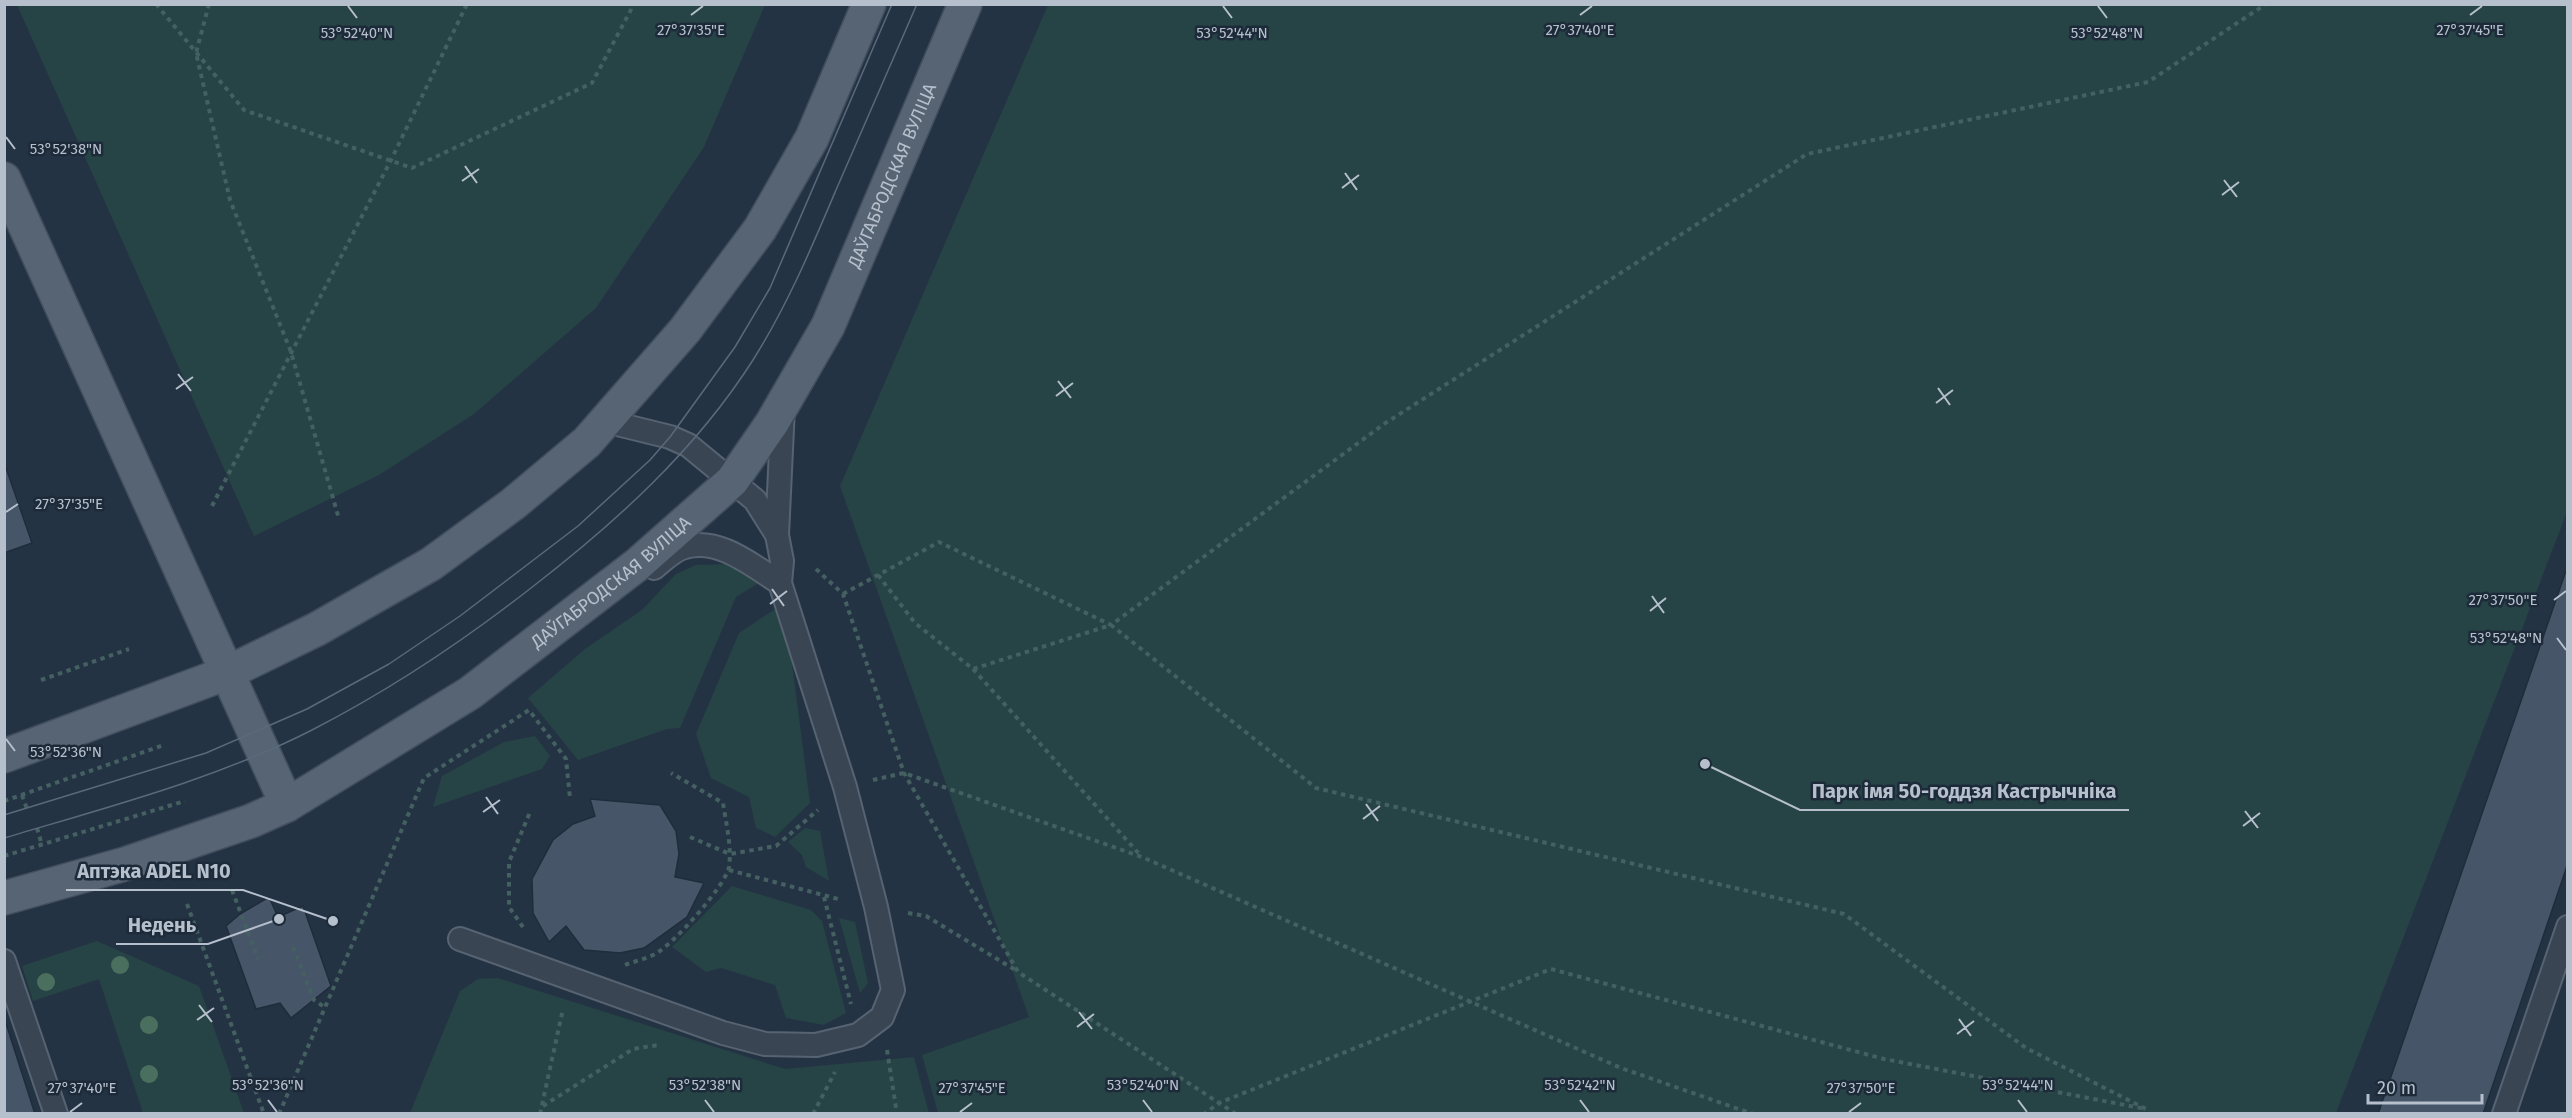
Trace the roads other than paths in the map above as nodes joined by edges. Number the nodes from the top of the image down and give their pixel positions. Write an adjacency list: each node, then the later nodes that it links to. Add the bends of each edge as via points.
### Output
1 (869, 4): 5 (main road, via 812,138 760,229 685,330)
2 (965, 4): 4 (main road, ДАЎГАБРОДСКАЯ ВУЛІЦА, via 828,326)
3 (4, 179): 10 (main road)
4 (783, 403): 6 (main road, ДАЎГАБРОДСКАЯ ВУЛІЦА); 7 (lane)
5 (605, 421): 6 (lane, via 688,445); 10 (main road, via 587,442 513,504 431,564 317,629)
6 (732, 481): 7 (lane, via 754,500); 9 (main road, ДАЎГАБРОДСКАЯ ВУЛІЦА)
7 (777, 535): 8 (lane, via 782,561)
8 (780, 583): 9 (lane, via 736,554 709,546 686,546 627,591); 15 (lane, via 845,787 876,907 893,990 882,1017 858,1035 827,1043 765,1044 723,1033)
9 (588, 604): 12 (main road, ДАЎГАБРОДСКАЯ ВУЛІЦА, via 470,693)
10 (227, 673): 11 (main road); 12 (main road)
11 (4, 756)
12 (287, 805): 13 (main road, ДАЎГАБРОДСКАЯ ВУЛІЦА, via 125,864)
13 (4, 898)
14 (2568, 927): 18 (lane)
15 (460, 939)
16 (4, 961): 17 (lane)
17 (56, 1113)
18 (2504, 1113)

